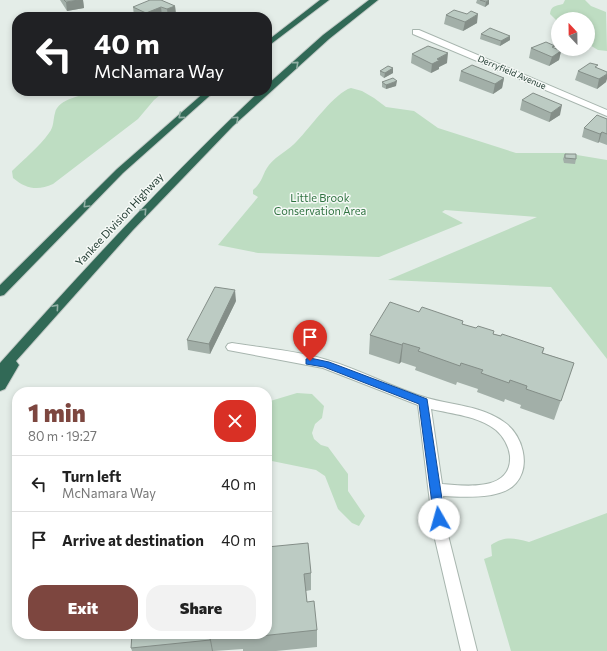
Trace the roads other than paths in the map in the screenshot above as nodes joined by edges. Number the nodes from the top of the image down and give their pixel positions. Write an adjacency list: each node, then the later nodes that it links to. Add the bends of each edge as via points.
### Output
1 (326, 0): 4 (highway)
2 (374, 0): 5 (highway, Yankee Division Highway, one-way to 2, via 326,37)
3 (416, 32): 8 (street, Derryfield Avenue)
4 (272, 41)
5 (272, 85)
6 (205, 96): 9 (highway, one-way to 9, via 120,171)
7 (260, 96): 10 (highway, Yankee Division Highway, one-way to 7, via 160,193)
8 (607, 113)
9 (0, 292)
10 (31, 336): 12 (highway, Yankee Division Highway); 13 (highway)
11 (232, 347): 14 (street, via 325,364)
12 (0, 371)
13 (0, 386)
14 (424, 402): 15 (street); 15 (street, via 487,419 500,426 516,449 518,463 514,475 501,486 482,492)
15 (435, 489): 16 (street, via 441,534)
16 (469, 651)

